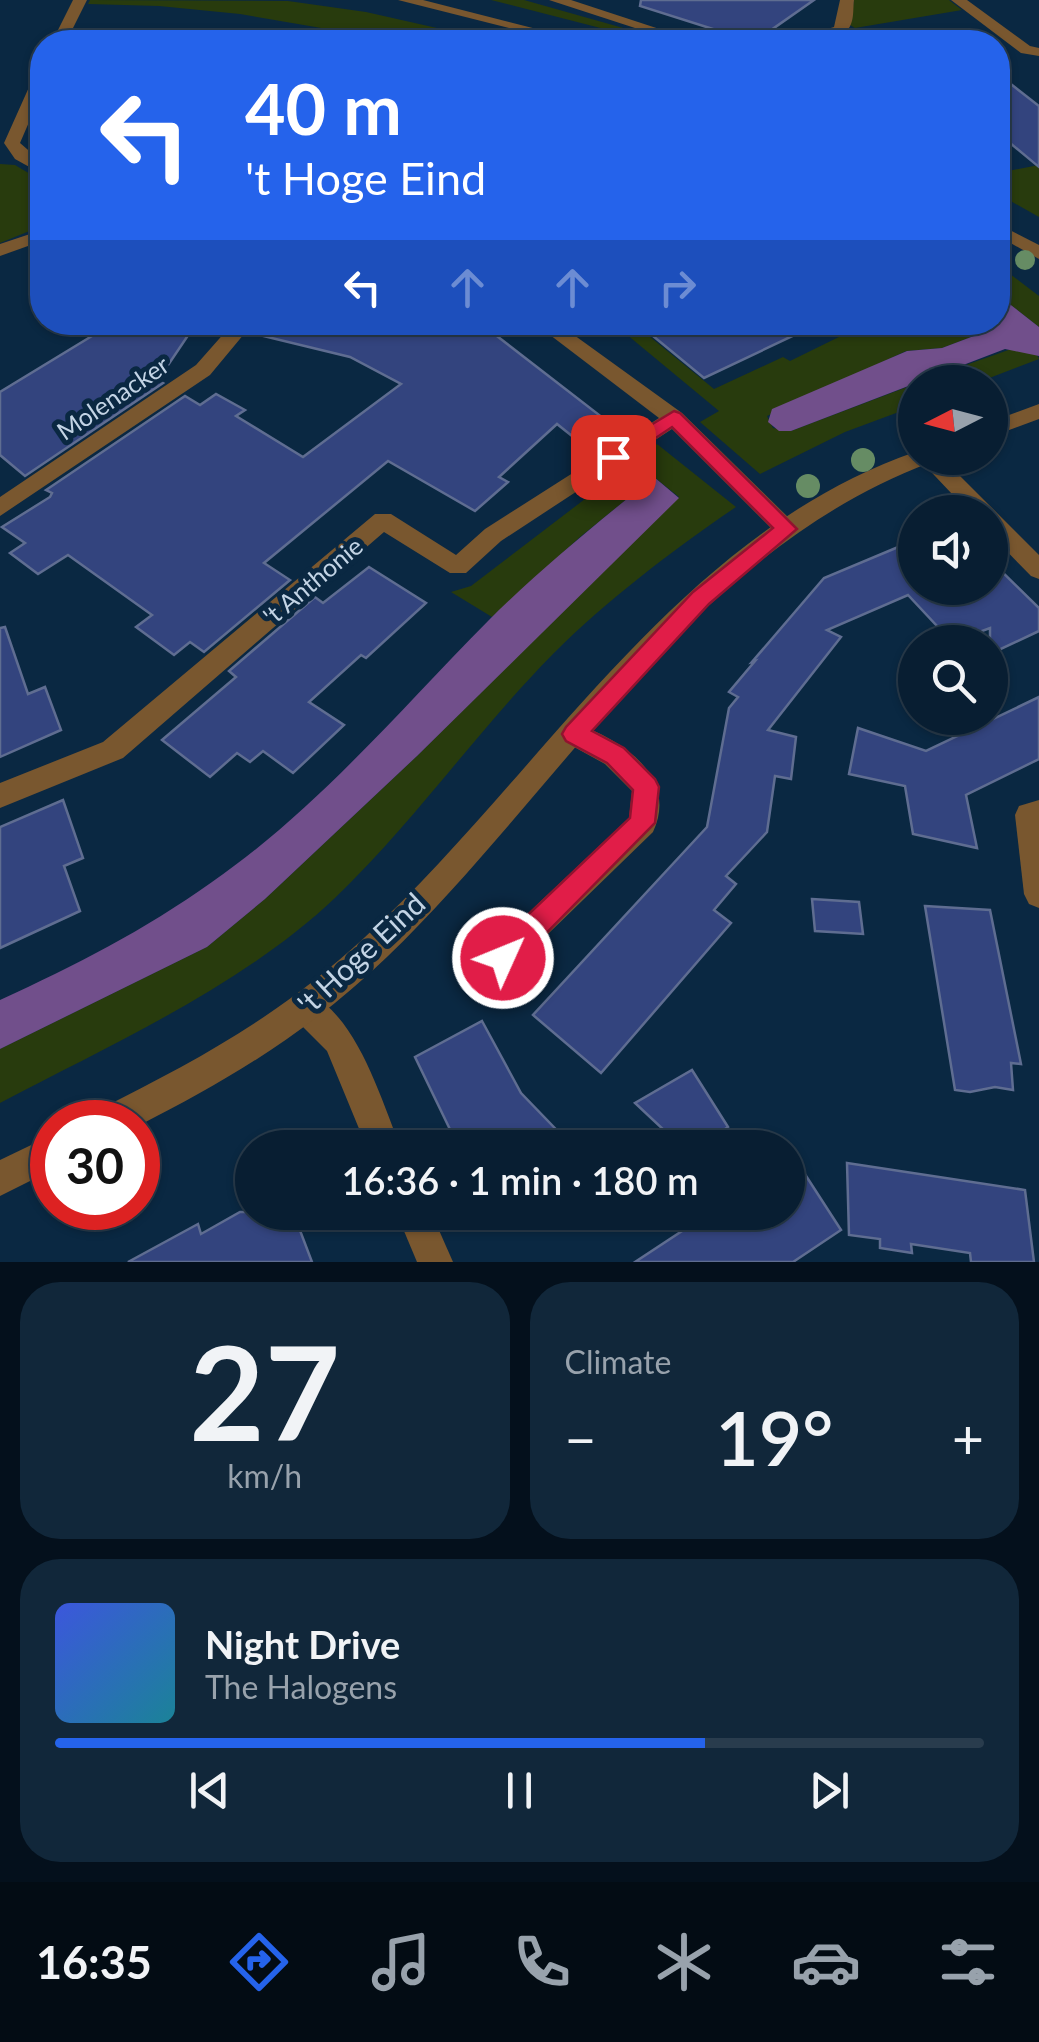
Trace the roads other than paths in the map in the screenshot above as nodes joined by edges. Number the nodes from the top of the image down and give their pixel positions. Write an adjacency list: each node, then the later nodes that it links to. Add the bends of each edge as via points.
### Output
1 (80, 0): 6 (street)
2 (404, 0): 7 (street)
3 (556, 0): 8 (street)
4 (847, 0): 9 (street)
5 (958, 0): 10 (street)
6 (65, 30)
7 (530, 30)
8 (653, 30)
9 (839, 30)
10 (999, 30)
11 (1010, 38): 12 (street)
12 (1039, 52)
13 (30, 103): 14 (street, via 12,143)
14 (30, 161)
15 (1010, 235): 18 (street)
16 (30, 239): 17 (street)
17 (0, 250)
18 (1039, 252)
19 (234, 335): 27 (street, Molenacker, via 204,370)
20 (560, 335): 22 (street)
21 (1039, 412): 23 (street)
22 (674, 418): 28 (street); 32 (street, 't Anthonie, via 493,535 458,567 383,520 113,750)
23 (1008, 423)
24 (898, 467): 28 (street, 't Hoge Eind, via 859,483)
25 (946, 475): 26 (street)
26 (965, 495)
27 (0, 508)
28 (786, 529): 31 (street, 't Hoge Eind, via 701,598)
29 (1008, 538): 30 (street)
30 (1039, 570)
31 (574, 734): 35 (street, via 616,756 646,787 642,823); 36 (street, 't Hoge Eind, via 465,857)
32 (0, 796)
33 (1039, 812): 34 (street, via 1029,815)
34 (1039, 894)
35 (503, 958)
36 (307, 1008): 37 (street, 't Hoge Eind, via 238,1056); 38 (street, via 338,1040)
37 (153, 1100)
38 (376, 1130)
39 (30, 1164): 40 (street)
40 (0, 1180)
41 (421, 1230): 42 (street)
42 (435, 1262)

